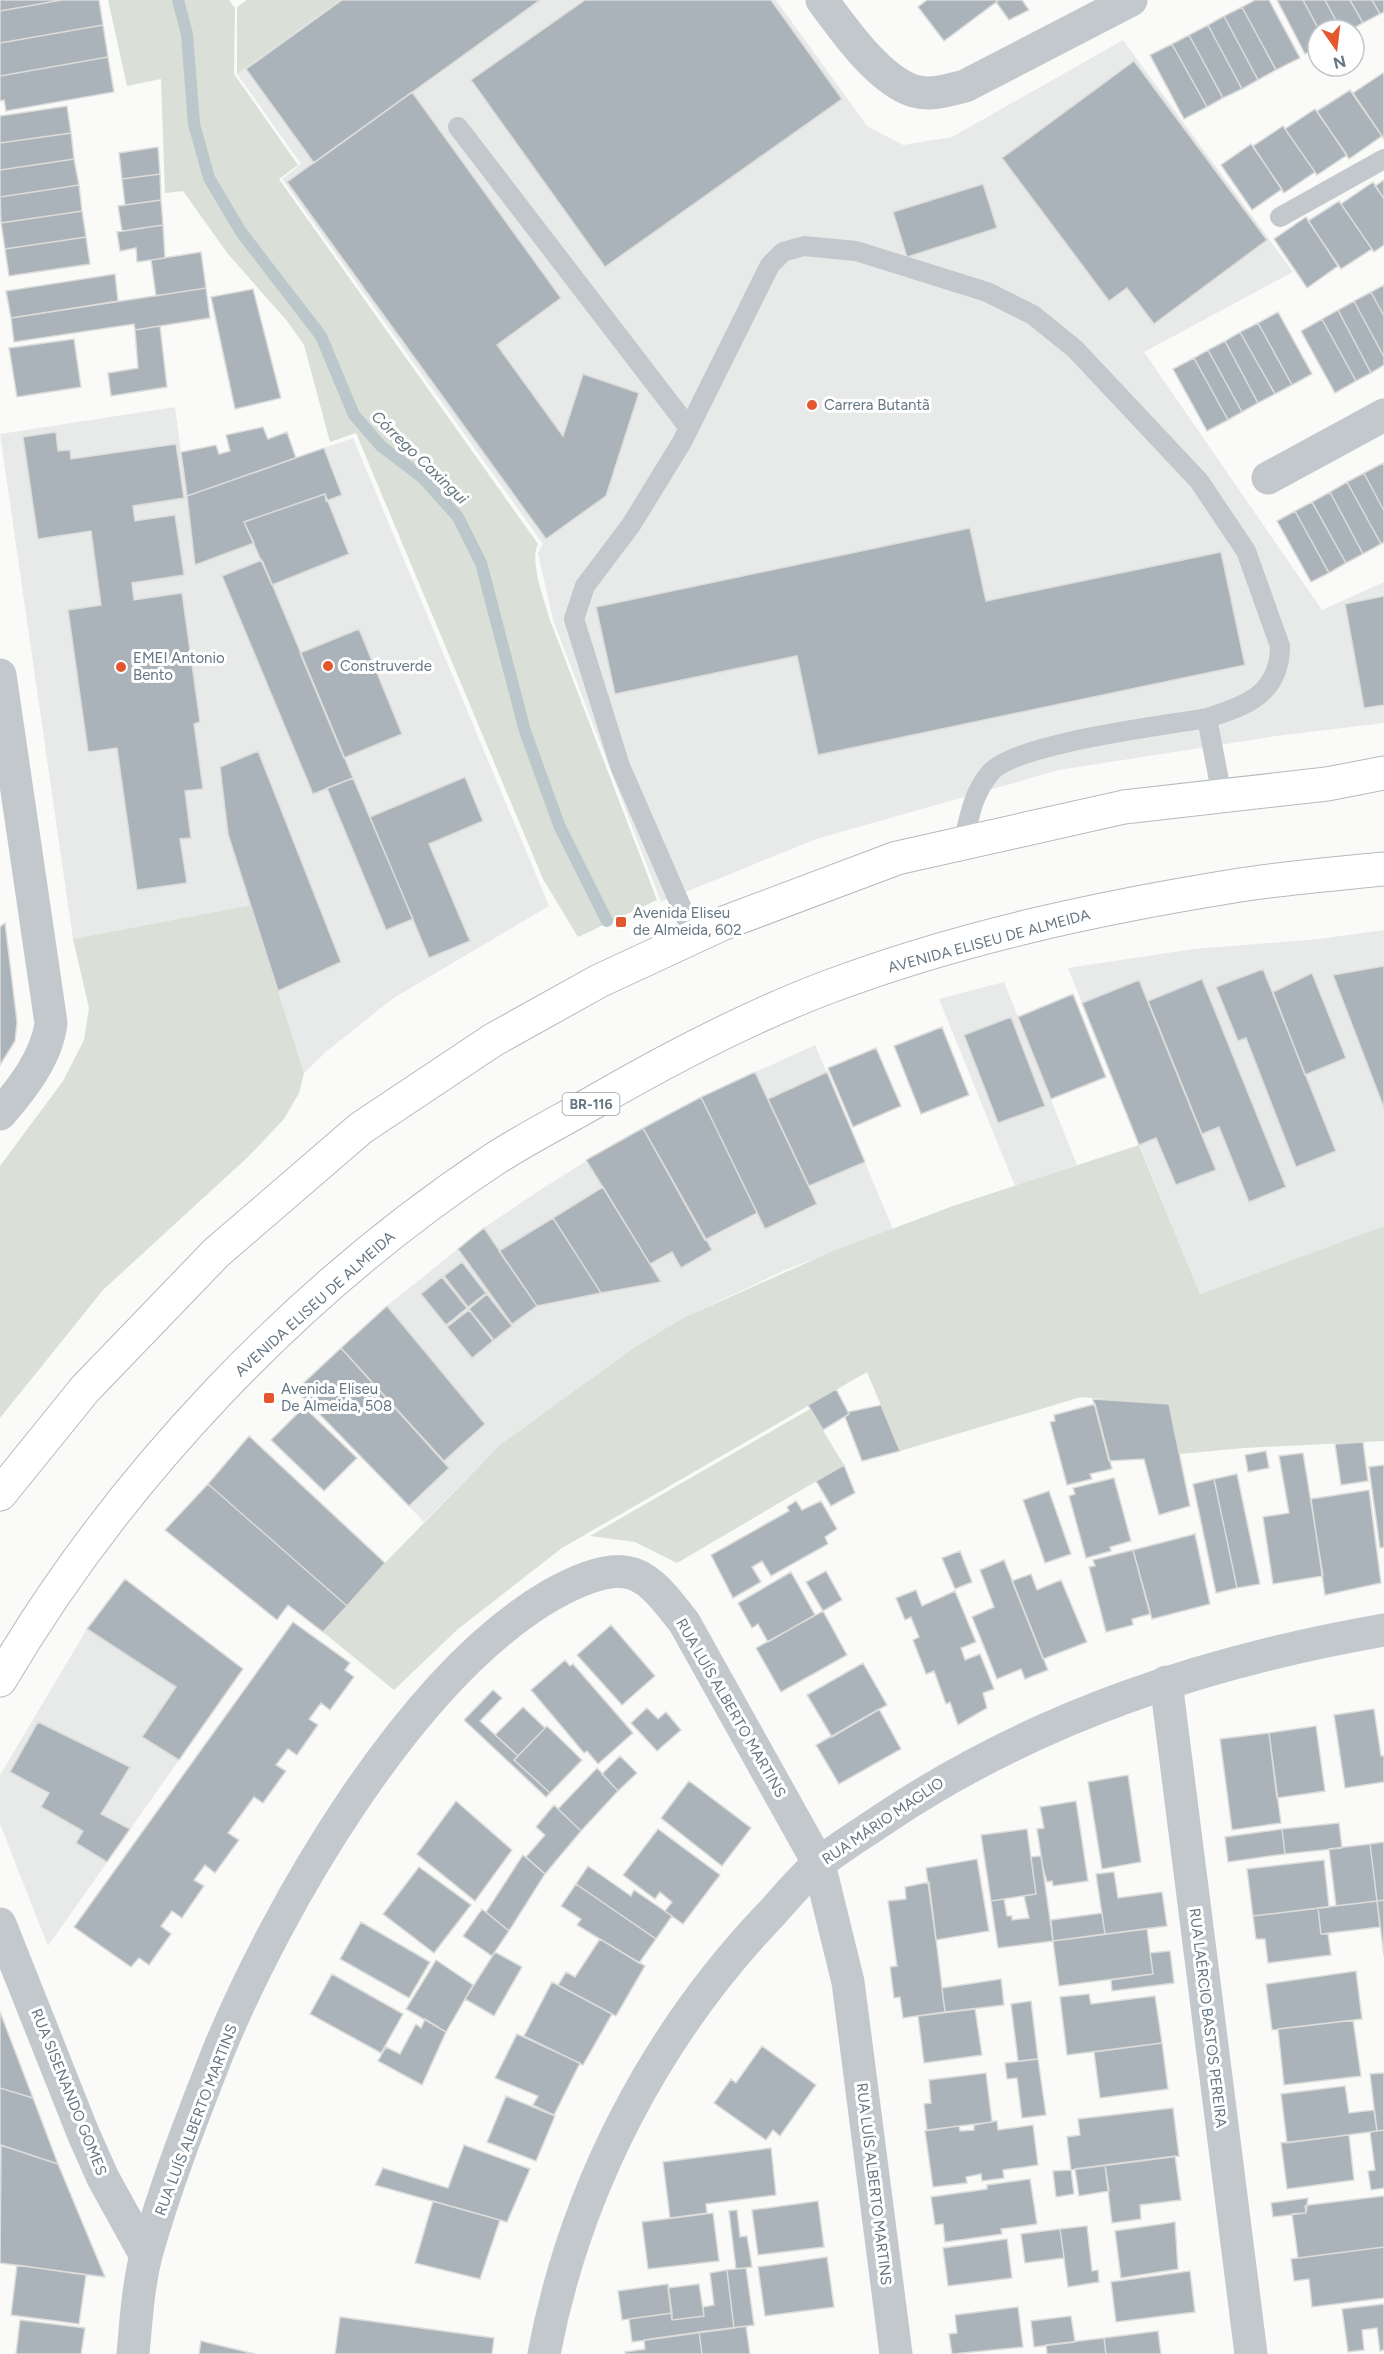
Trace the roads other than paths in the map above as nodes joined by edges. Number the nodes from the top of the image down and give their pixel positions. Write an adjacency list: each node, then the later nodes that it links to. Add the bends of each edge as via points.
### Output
1 (822, 0): 2 (street, via 887,77 915,92 940,93 965,86)
2 (1131, 0)
3 (459, 127): 7 (lane)
4 (1384, 159): 5 (lane)
5 (1280, 217)
6 (1384, 415): 8 (street)
7 (689, 428): 10 (lane, via 759,285 783,252 804,246 856,251 987,292 1033,315 1075,349 1199,481 1246,551 1274,625 1280,662 1272,681 1255,699); 15 (lane, via 631,525 585,586 573,619 620,766)
8 (1268, 478)
9 (0, 675): 16 (street, via 51,1023 37,1064)
10 (1207, 718): 12 (lane); 13 (lane, via 1045,747 1007,759 981,786)
11 (1384, 773): 12 (main road)
12 (1222, 796): 13 (main road, via 1124,807)
13 (963, 844): 15 (main road, via 897,858)
14 (1384, 869): 19 (main road, AVENIDA ELISEU DE ALMEIDA / BR-116, via 1225,887 1061,918 932,953 829,987 728,1029 494,1160 372,1249 239,1370 128,1496 29,1631)
15 (694, 936): 17 (main road, via 599,981 493,1040 361,1128 216,1253 85,1389)
16 (0, 1114)
17 (0, 1494)
18 (1384, 1630): 20 (street, RUA MÁRIO MAGLIO, via 1328,1640)
19 (0, 1680)
20 (1166, 1682): 21 (street, RUA MÁRIO MAGLIO, via 1101,1704 1025,1737 937,1783); 27 (street, RUA LAÉRCIO BASTOS PEREIRA)
21 (819, 1864): 23 (street, RUA LUÍS ALBERTO MARTINS, via 684,1622 657,1590 625,1572 565,1587 534,1605 460,1667 417,1716 359,1793 311,1870 266,1950 219,2050); 25 (street, RUA MÁRIO MAGLIO, via 715,1977 658,2058 627,2114 580,2219 555,2296); 26 (street, RUA LUÍS ALBERTO MARTINS, via 848,1982)
22 (0, 1924): 23 (street, RUA SISENANDO GOMES, via 83,2133)
23 (146, 2256): 24 (street, RUA LUÍS ALBERTO MARTINS)
24 (133, 2354)
25 (544, 2354)
26 (896, 2354)
27 (1251, 2354)

